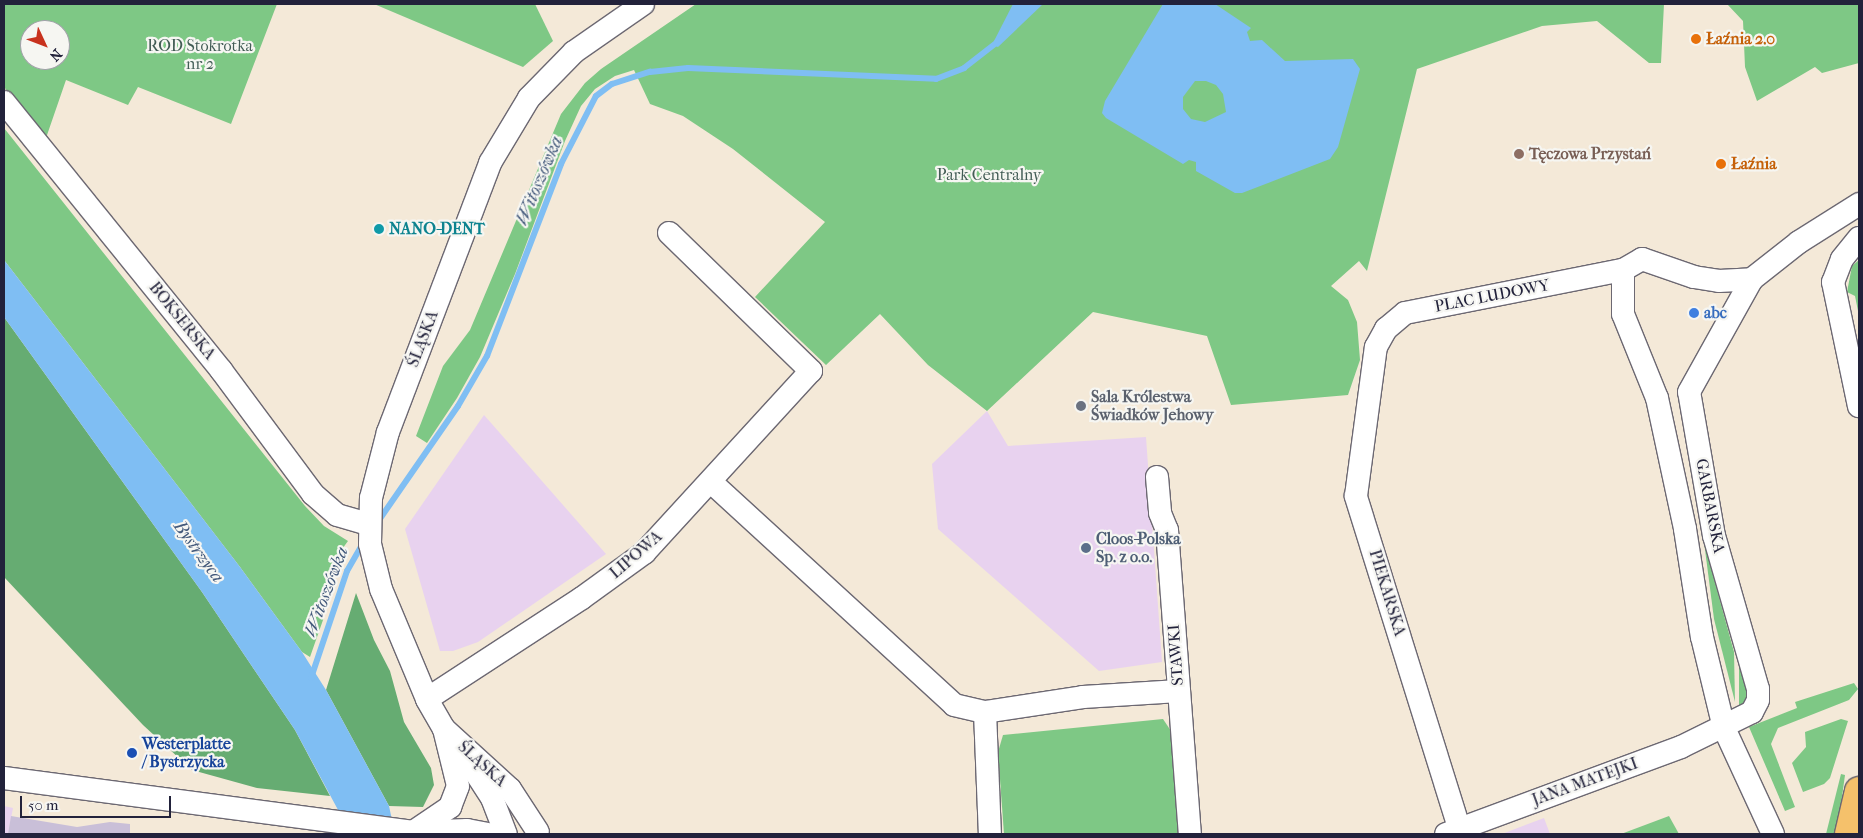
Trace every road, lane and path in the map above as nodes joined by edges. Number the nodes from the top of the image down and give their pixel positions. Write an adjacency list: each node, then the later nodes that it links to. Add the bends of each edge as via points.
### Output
1 (643, 4): 12 (street, ŚLĄSKA, via 574,52 529,98 490,163 388,432 371,498)
2 (4, 102): 12 (street, BOKSERSKA, via 221,370 313,494 338,514)
3 (1859, 204): 7 (street, via 1799,242)
4 (669, 233): 11 (street, LIPOWA, via 811,371)
5 (1859, 238): 9 (street, via 1842,259 1833,282)
6 (1623, 270): 7 (street, PLAC LUDOWY, via 1642,259 1694,277 1719,281); 8 (street, PLAC LUDOWY, via 1405,313 1386,328); 16 (street, GARBARSKA, via 1623,314 1658,398 1685,529 1702,637)
7 (1752, 279): 16 (street, GARBARSKA, via 1688,392 1714,536 1758,689 1758,700 1752,712)
8 (1376, 347): 20 (street, PIEKARSKA, via 1356,496)
9 (1859, 406)
10 (1157, 477): 13 (street, STAWKI, via 1160,513 1167,530)
11 (711, 482): 14 (street, LIPOWA, via 644,553 582,598); 15 (street, via 954,705)
12 (368, 524): 14 (street, ŚLĄSKA, via 381,589)
13 (1179, 691): 15 (street, via 1083,697); 27 (street, STAWKI)
14 (428, 699): 17 (street, ŚLĄSKA)
15 (985, 712): 26 (street)
16 (1724, 728): 20 (street, JANA MATEJKI, via 1682,747); 28 (street, GARBARSKA)
17 (449, 733): 21 (street, via 458,776 456,797 439,817); 22 (street, ŚLĄSKA, via 510,789); 24 (street, ŚLĄSKA, via 492,798)
18 (4, 778): 21 (street, via 278,812)
19 (1859, 791): 29 (main road)
20 (1455, 832)
21 (415, 833): 23 (street, via 468,830)
22 (542, 833): 25 (street)
23 (487, 834)
24 (506, 834)
25 (512, 834)
26 (990, 834)
27 (1190, 834)
28 (1774, 834)
29 (1849, 834)

